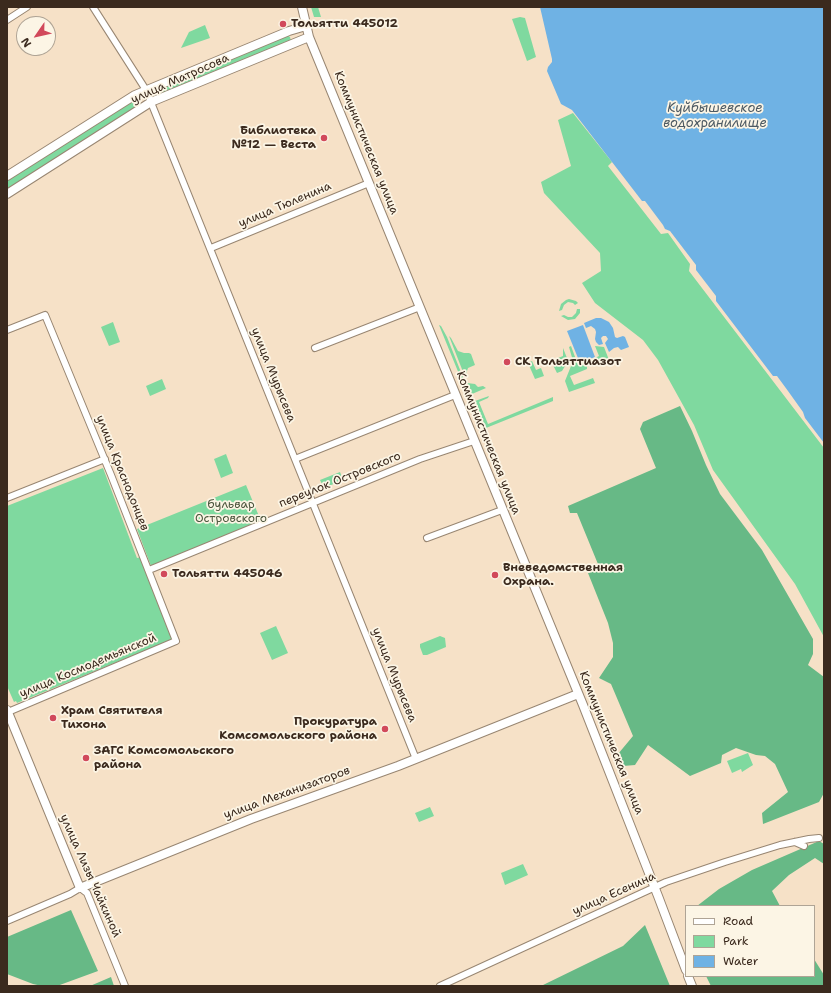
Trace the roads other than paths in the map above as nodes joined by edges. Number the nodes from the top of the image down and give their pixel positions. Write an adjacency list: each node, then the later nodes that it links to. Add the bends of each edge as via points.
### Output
1 (27, 7): 4 (street)
2 (93, 7): 7 (street, улица Мурысева)
3 (302, 7): 5 (main road, Коммунистическая улица)
4 (7, 20)
5 (306, 26): 6 (main road, Коммунистическая улица); 7 (main road, улица Матросова)
6 (309, 37): 8 (main road, улица Матросова); 10 (main road, Коммунистическая улица)
7 (146, 90): 8 (street, улица Мурысева); 9 (main road, улица Матросова)
8 (151, 102): 11 (main road, улица Матросова); 12 (street, улица Мурысева)
9 (7, 176)
10 (369, 183): 12 (street, улица Тюленина); 13 (main road, Коммунистическая улица)
11 (7, 194)
12 (211, 248): 19 (street, улица Мурысева)
13 (420, 307): 15 (street); 16 (main road, Коммунистическая улица)
14 (7, 330): 18 (street, улица Краснодонцев, via 45,315)
15 (315, 348)
16 (455, 395): 17 (main road, Коммунистическая улица); 19 (street)
17 (474, 441): 21 (street, переулок Островского, via 420,459); 22 (main road, Коммунистическая улица)
18 (105, 459): 20 (street); 24 (street, улица Краснодонцев)
19 (295, 459): 21 (street, улица Мурысева)
20 (7, 498)
21 (313, 503): 24 (street, переулок Островского); 28 (street, улица Мурысева)
22 (502, 510): 23 (street); 26 (main road, Коммунистическая улица)
23 (427, 538)
24 (149, 570): 25 (street, улица Краснодонцев)
25 (176, 641): 27 (street, улица Космодемьянской)
26 (578, 694): 28 (main road, улица Механизаторов); 33 (main road, Коммунистическая улица)
27 (7, 711): 32 (main road, улица Лизы Чайкиной)
28 (416, 759): 32 (main road, улица Механизаторов, via 258,816)
29 (819, 838): 30 (street, улица Есенина)
30 (795, 842): 31 (street); 33 (street, улица Есенина, via 725,862)
31 (804, 846)
32 (80, 888): 34 (street, улица Механизаторов); 36 (street, улица Лизы Чайкиной, via 86,893)
33 (654, 888): 35 (main road, Коммунистическая улица); 37 (street, улица Есенина)
34 (7, 921)
35 (685, 967)
36 (124, 986)
37 (440, 986)

